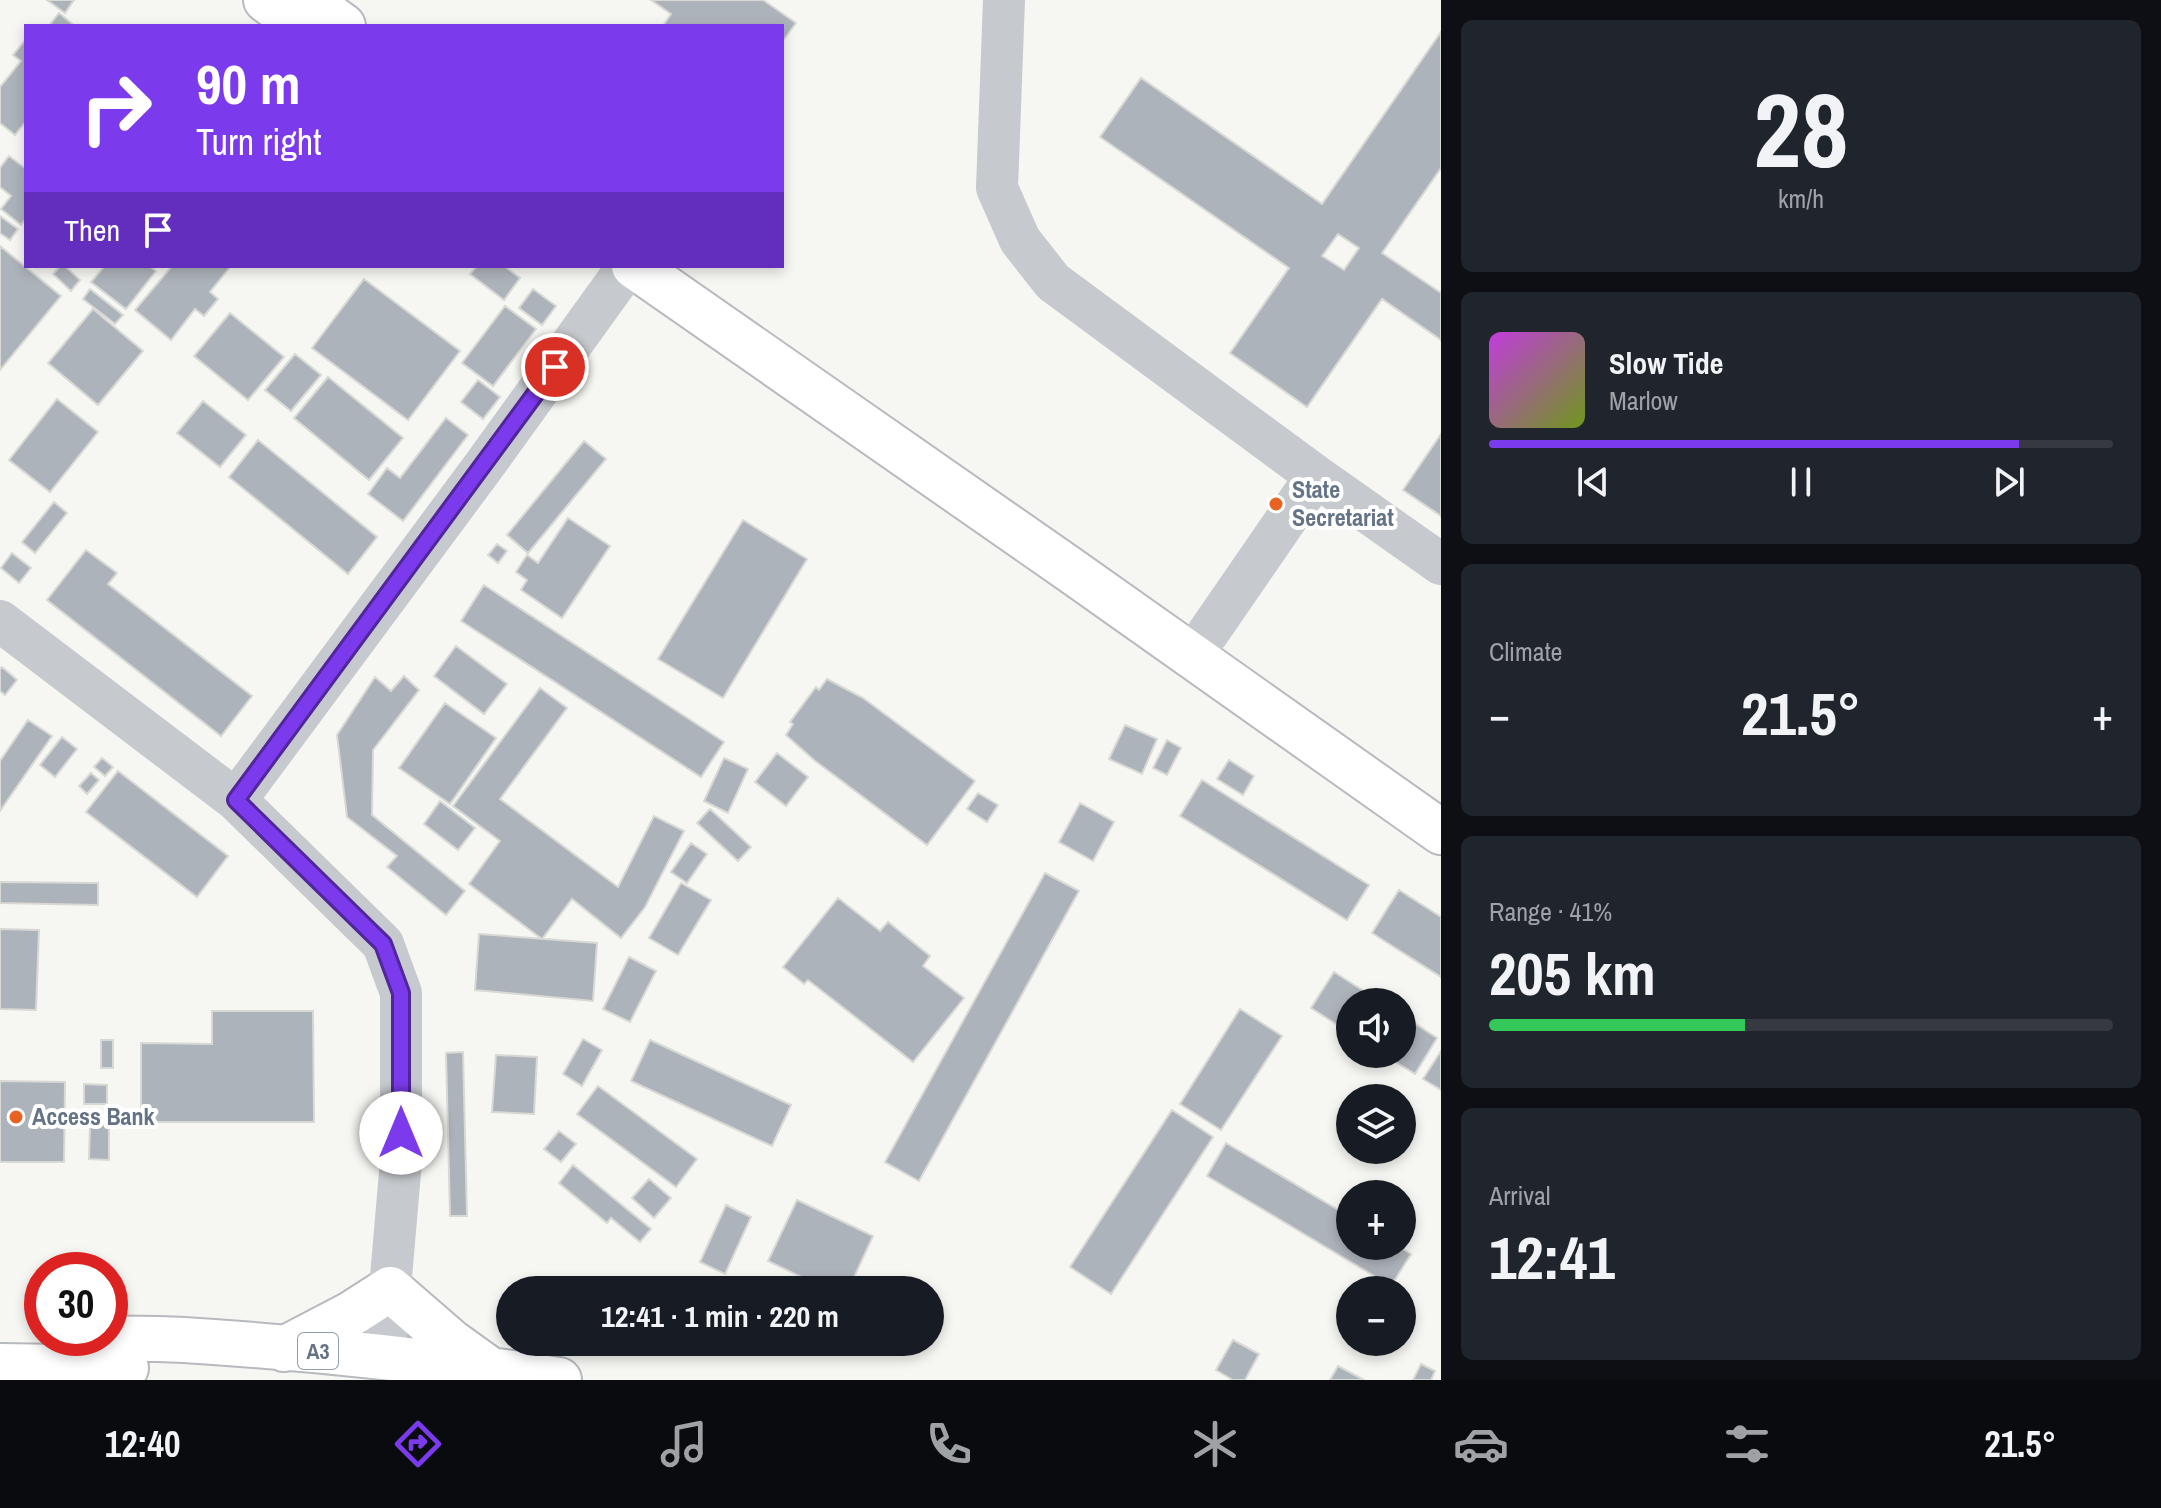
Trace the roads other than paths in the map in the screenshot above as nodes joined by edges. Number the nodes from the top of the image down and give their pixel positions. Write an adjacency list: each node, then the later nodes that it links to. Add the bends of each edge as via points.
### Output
1 (266, 0): 4 (main road)
2 (307, 0): 5 (main road)
3 (1004, 0): 9 (street, via 997,188 1020,240 1053,282)
4 (299, 24)
5 (340, 24)
6 (627, 268): 13 (street)
7 (637, 268): 15 (main road)
8 (685, 268): 12 (main road)
9 (1316, 476): 10 (street); 12 (street)
10 (1441, 564)
11 (0, 621): 13 (street)
12 (1208, 633): 14 (main road)
13 (236, 800): 16 (street, via 383,944 401,993 401,1161)
14 (1441, 800)
15 (1441, 832)
16 (390, 1289): 20 (street); 21 (main road); 23 (main road)
17 (0, 1337): 18 (main road)
18 (24, 1337)
19 (128, 1339): 21 (main road, A3, via 183,1340)
20 (384, 1358): 21 (main road, A3, via 345,1353); 23 (main road, A3)
21 (292, 1364): 22 (main road, A3, via 169,1369)
22 (0, 1366)
23 (489, 1369): 24 (main road, A3)
24 (559, 1380)

